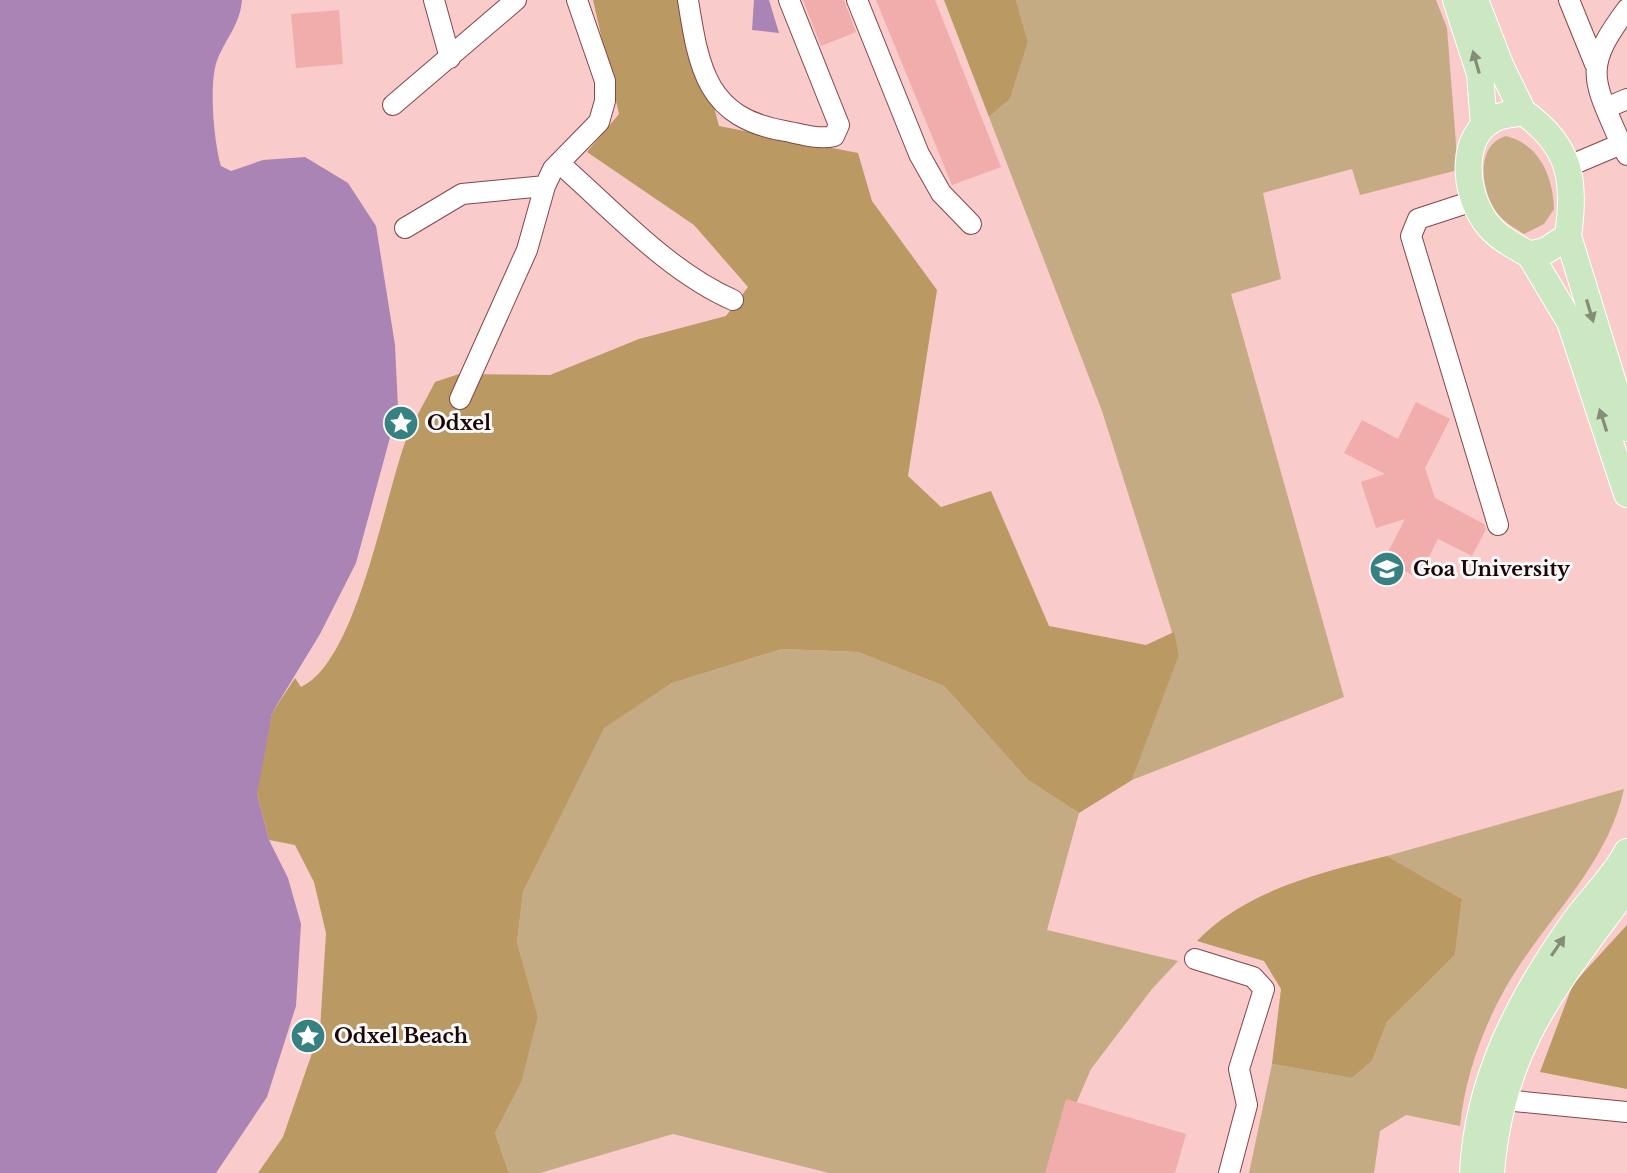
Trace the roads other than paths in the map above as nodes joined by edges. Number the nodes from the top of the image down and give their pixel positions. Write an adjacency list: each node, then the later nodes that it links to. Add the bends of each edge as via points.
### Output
1 (434, 0): 11 (street)
2 (516, 0): 11 (street)
3 (577, 0): 19 (street, via 600,60 605,101 599,122)
4 (688, 0): 5 (street, via 704,74 721,105 774,130 834,136 839,125)
5 (789, 0)
6 (857, 0): 23 (street, via 919,154 941,193)
7 (1456, 0): 17 (main road, one-way to 7, via 1480,74)
8 (1475, 0): 16 (main road)
9 (1569, 0): 12 (street)
10 (1627, 9): 12 (street)
11 (450, 58): 14 (street)
12 (1595, 64): 15 (street)
13 (1627, 99): 15 (street)
14 (393, 105)
15 (1606, 108): 18 (street)
16 (1523, 112): 17 (main road, via 1499,116); 20 (main road, via 1542,126)
17 (1484, 126): 22 (main road, via 1472,140 1468,177)
18 (1624, 149): 20 (street)
19 (559, 163): 21 (street); 27 (street, via 652,246 710,290)
20 (1569, 166): 25 (main road, via 1574,196)
21 (545, 186): 24 (street, via 462,194); 28 (street, via 527,250)
22 (1476, 200): 26 (main road, via 1483,219 1499,237); 31 (street, via 1418,219 1411,236)
23 (971, 224)
24 (405, 228)
25 (1568, 236): 26 (main road); 29 (main road, one-way to 29)
26 (1530, 255): 30 (main road, one-way to 26, via 1570,322)
27 (733, 300)
28 (460, 399)
29 (1627, 428)
30 (1627, 494)
31 (1498, 525)
32 (1627, 852): 38 (main road, one-way to 32, via 1486,1096 1510,1025 1547,961)
33 (1623, 897): 35 (main road, via 1555,983 1527,1033)
34 (1195, 959): 37 (street, via 1253,977 1264,989 1239,1069 1247,1105)
35 (1504, 1100): 36 (street); 39 (main road)
36 (1627, 1112)
37 (1229, 1173)
38 (1473, 1173)
39 (1491, 1173)

